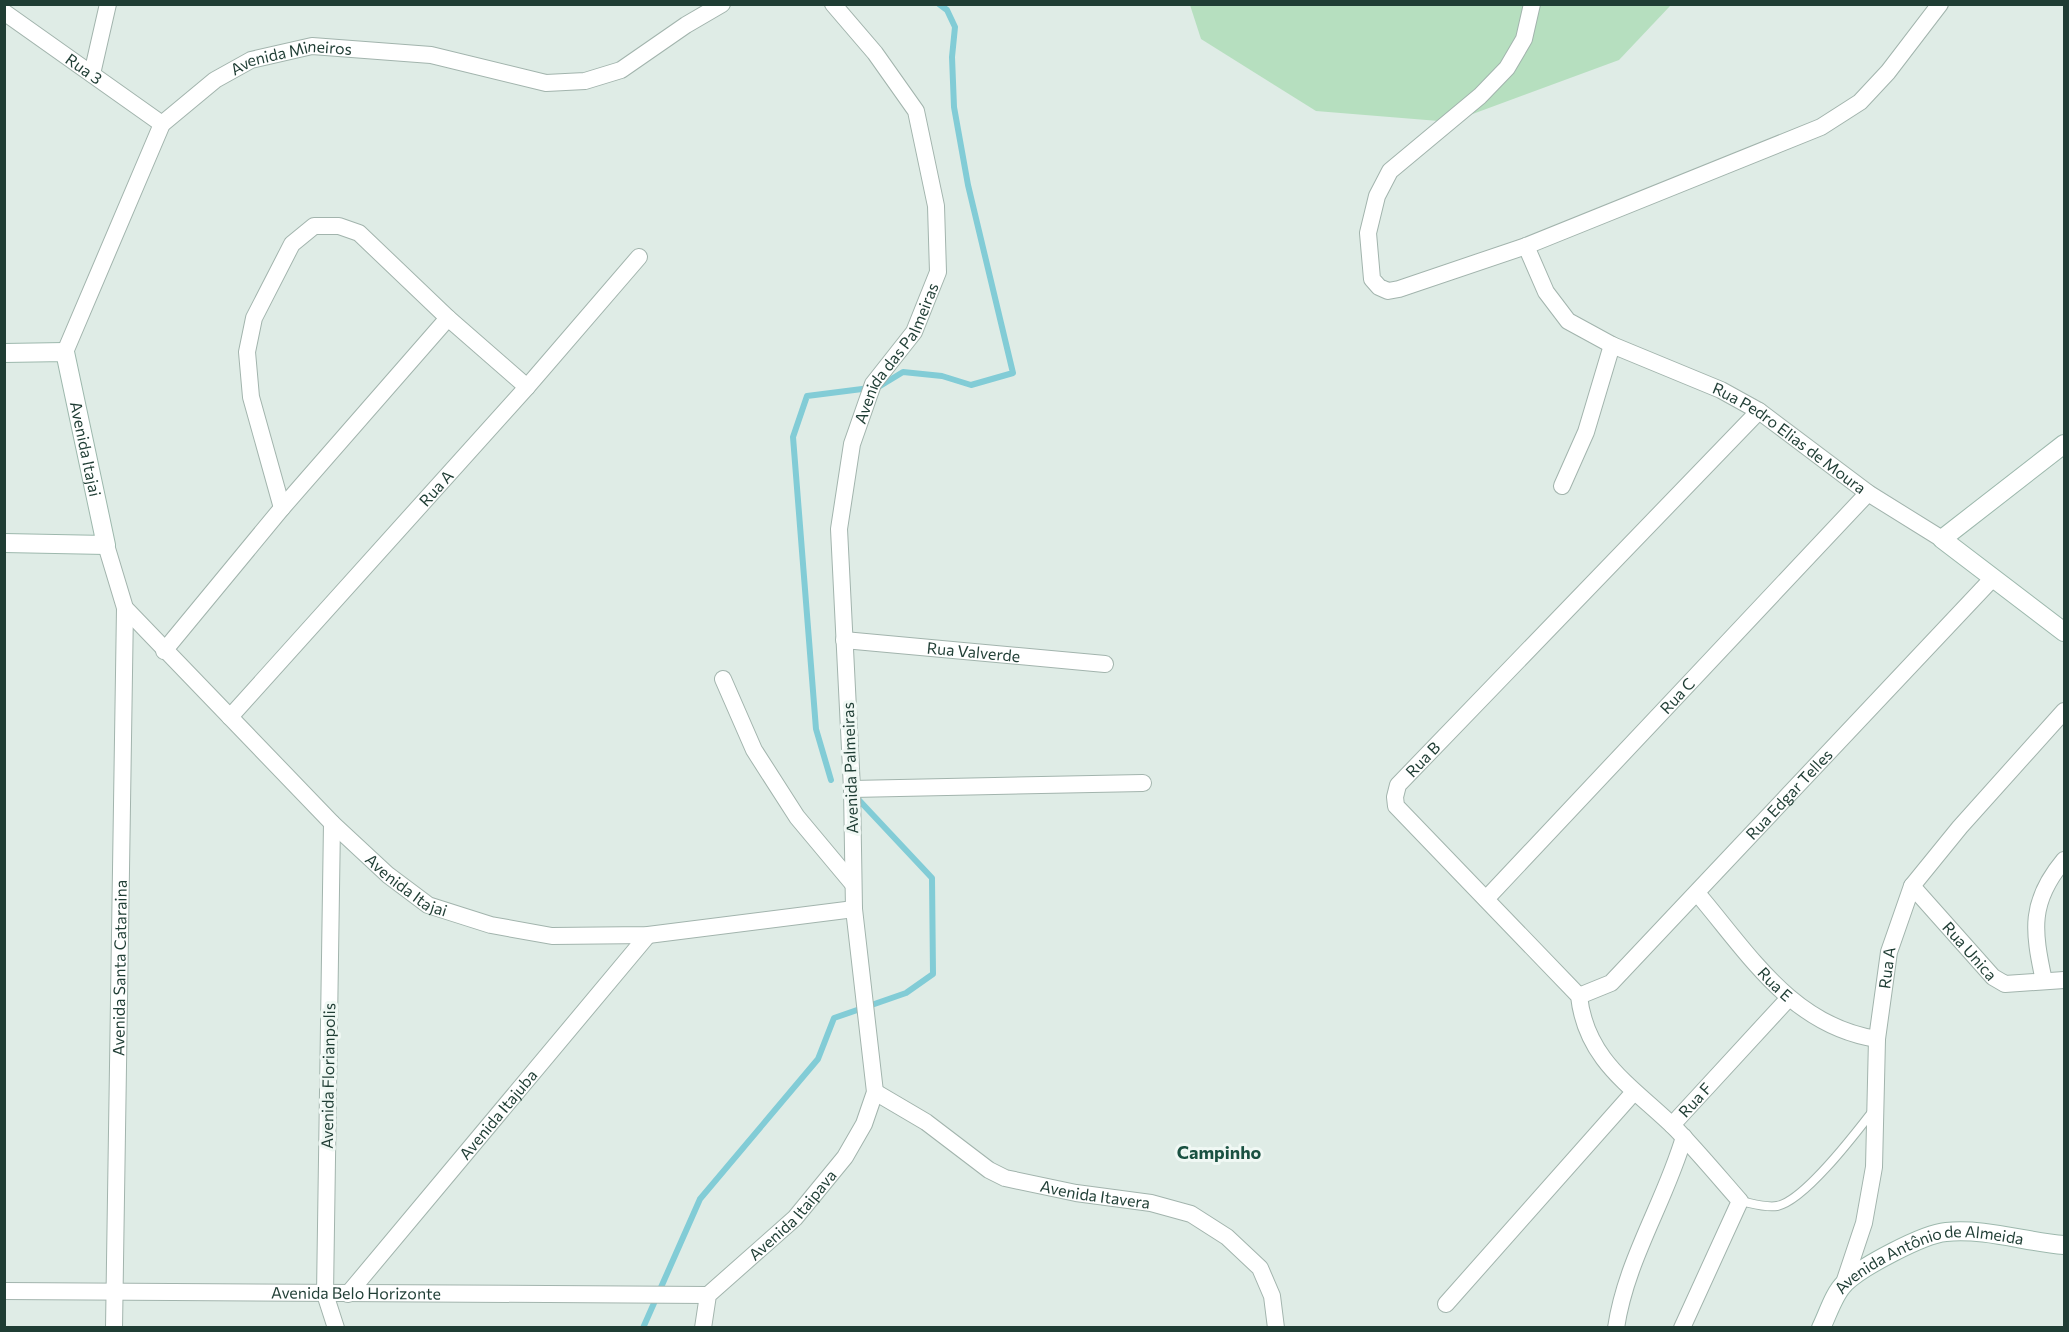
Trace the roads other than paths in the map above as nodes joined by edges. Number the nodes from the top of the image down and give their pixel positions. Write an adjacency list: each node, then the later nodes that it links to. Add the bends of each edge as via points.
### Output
1 (108, 4): 7 (street)
2 (722, 4): 8 (street, Avenida Mineiros, via 621,70 585,81 546,83 431,55 312,46 250,60 215,80)
3 (833, 4): 17 (street, Avenida das Palmeiras, via 875,53 916,111 936,206 938,272 914,332 873,384)
4 (1532, 4): 9 (street, via 1524,39 1507,68 1480,96 1389,171 1377,196 1368,233 1372,279 1388,291)
5 (1940, 4): 9 (street, via 1860,102 1821,127)
6 (4, 12): 7 (street, Rua 3)
7 (92, 74): 8 (street, Rua 3)
8 (162, 124): 13 (street, Avenida Mineiros)
9 (1526, 246): 12 (street, Rua Pedro Elias de Moura, via 1546,292 1568,321)
10 (639, 257): 15 (street, Rua A)
11 (448, 318): 15 (street); 21 (street); 21 (street, via 358,233 339,226 314,226 292,244 254,318 247,352 251,397)
12 (1612, 345): 16 (street, Rua Pedro Elias de Moura, via 1721,390); 19 (street, via 1586,432)
13 (65, 352): 14 (street); 24 (street, Avenida Itajai)
14 (4, 353)
15 (527, 387): 33 (street, Rua A)
16 (1759, 411): 20 (street, Rua Pedro Elias de Moura); 41 (street, Rua B, via 1398,785 1396,806)
17 (852, 444): 28 (street, Avenida Palmeiras, via 839,529)
18 (2064, 444): 22 (street)
19 (1562, 486)
20 (1868, 493): 22 (street, Rua Pedro Elias de Moura); 41 (street, Rua C)
21 (282, 508): 29 (street)
22 (1942, 539): 25 (street, Rua Pedro Elias de Moura)
23 (4, 543): 24 (street)
24 (106, 545): 26 (street, Avenida Itajai)
25 (1992, 579): 27 (street, Rua Pedro Elias de Moura); 40 (street, Rua Edgar Telles)
26 (125, 608): 29 (street, Avenida Itajai); 58 (street, Avenida Santa Cataraina)
27 (2064, 632)
28 (843, 640): 30 (street, Rua Valverde); 35 (street, Avenida Palmeiras)
29 (164, 651): 33 (street, Avenida Itajai)
30 (1105, 664)
31 (723, 679): 38 (street, via 754,750 797,817)
32 (2064, 711): 39 (street, Rua A)
33 (230, 717): 36 (street, Avenida Itajai)
34 (1143, 783): 35 (street)
35 (852, 789): 38 (street, Avenida Palmeiras)
36 (332, 823): 43 (street, Avenida Itajai, via 388,875 428,905 491,925 552,936); 59 (street, Avenida Florianpolis)
37 (2064, 860): 45 (street, via 2048,880 2036,911 2036,944)
38 (853, 884): 42 (street, Avenida Palmeiras)
39 (1912, 886): 45 (street, Rua Unica, via 1993,977 2005,984); 48 (street, Rua A, via 1890,952)
40 (1696, 893): 46 (street, Rua Edgar Telles, via 1611,983); 47 (street, Rua E)
41 (1486, 899): 46 (street, Rua B)
42 (854, 909): 43 (street, Avenida Itajai); 49 (street, Avenida Palmeiras)
43 (648, 935): 60 (street, Avenida Itajuba)
44 (2064, 980): 45 (street, Rua Unica)
45 (2044, 981)
46 (1579, 996): 50 (street, via 1582,1020 1591,1043)
47 (1788, 999): 48 (street, Rua E, via 1831,1027 1852,1036); 52 (street, Rua F)
48 (1877, 1039): 51 (street, Rua A)
49 (875, 1092): 61 (street, Avenida Itaipava, via 864,1124 845,1157 795,1218); 66 (street, Avenida Itavera, via 926,1122 1005,1178 1151,1203 1191,1214 1227,1238 1260,1268 1272,1296)
50 (1635, 1092): 52 (street); 62 (street)
51 (1876, 1107): 54 (lane, via 1853,1137 1793,1199 1777,1206); 56 (street, Rua A, via 1874,1167 1864,1223)
52 (1672, 1125): 53 (street, Rua F)
53 (1684, 1137): 54 (street, Rua F); 67 (street, via 1672,1177 1626,1280)
54 (1740, 1201): 68 (street)
55 (2064, 1245): 56 (street, Avenida Antônio de Almeida, via 1986,1233 1946,1232 1920,1239)
56 (1844, 1283): 69 (street, Avenida Antônio de Almeida)
57 (4, 1291): 58 (street, Avenida Belo Horizonte)
58 (114, 1292): 59 (street, Avenida Belo Horizonte); 63 (street, Avenida Santa Cataraina)
59 (325, 1294): 60 (street, Avenida Belo Horizonte); 64 (street, Avenida Florianpolis)
60 (348, 1294): 61 (street, Avenida Belo Horizonte)
61 (708, 1295): 65 (street)
62 (1446, 1304)
63 (114, 1328)
64 (336, 1328)
65 (703, 1328)
66 (1276, 1328)
67 (1616, 1328)
68 (1682, 1328)
69 (1821, 1328)

